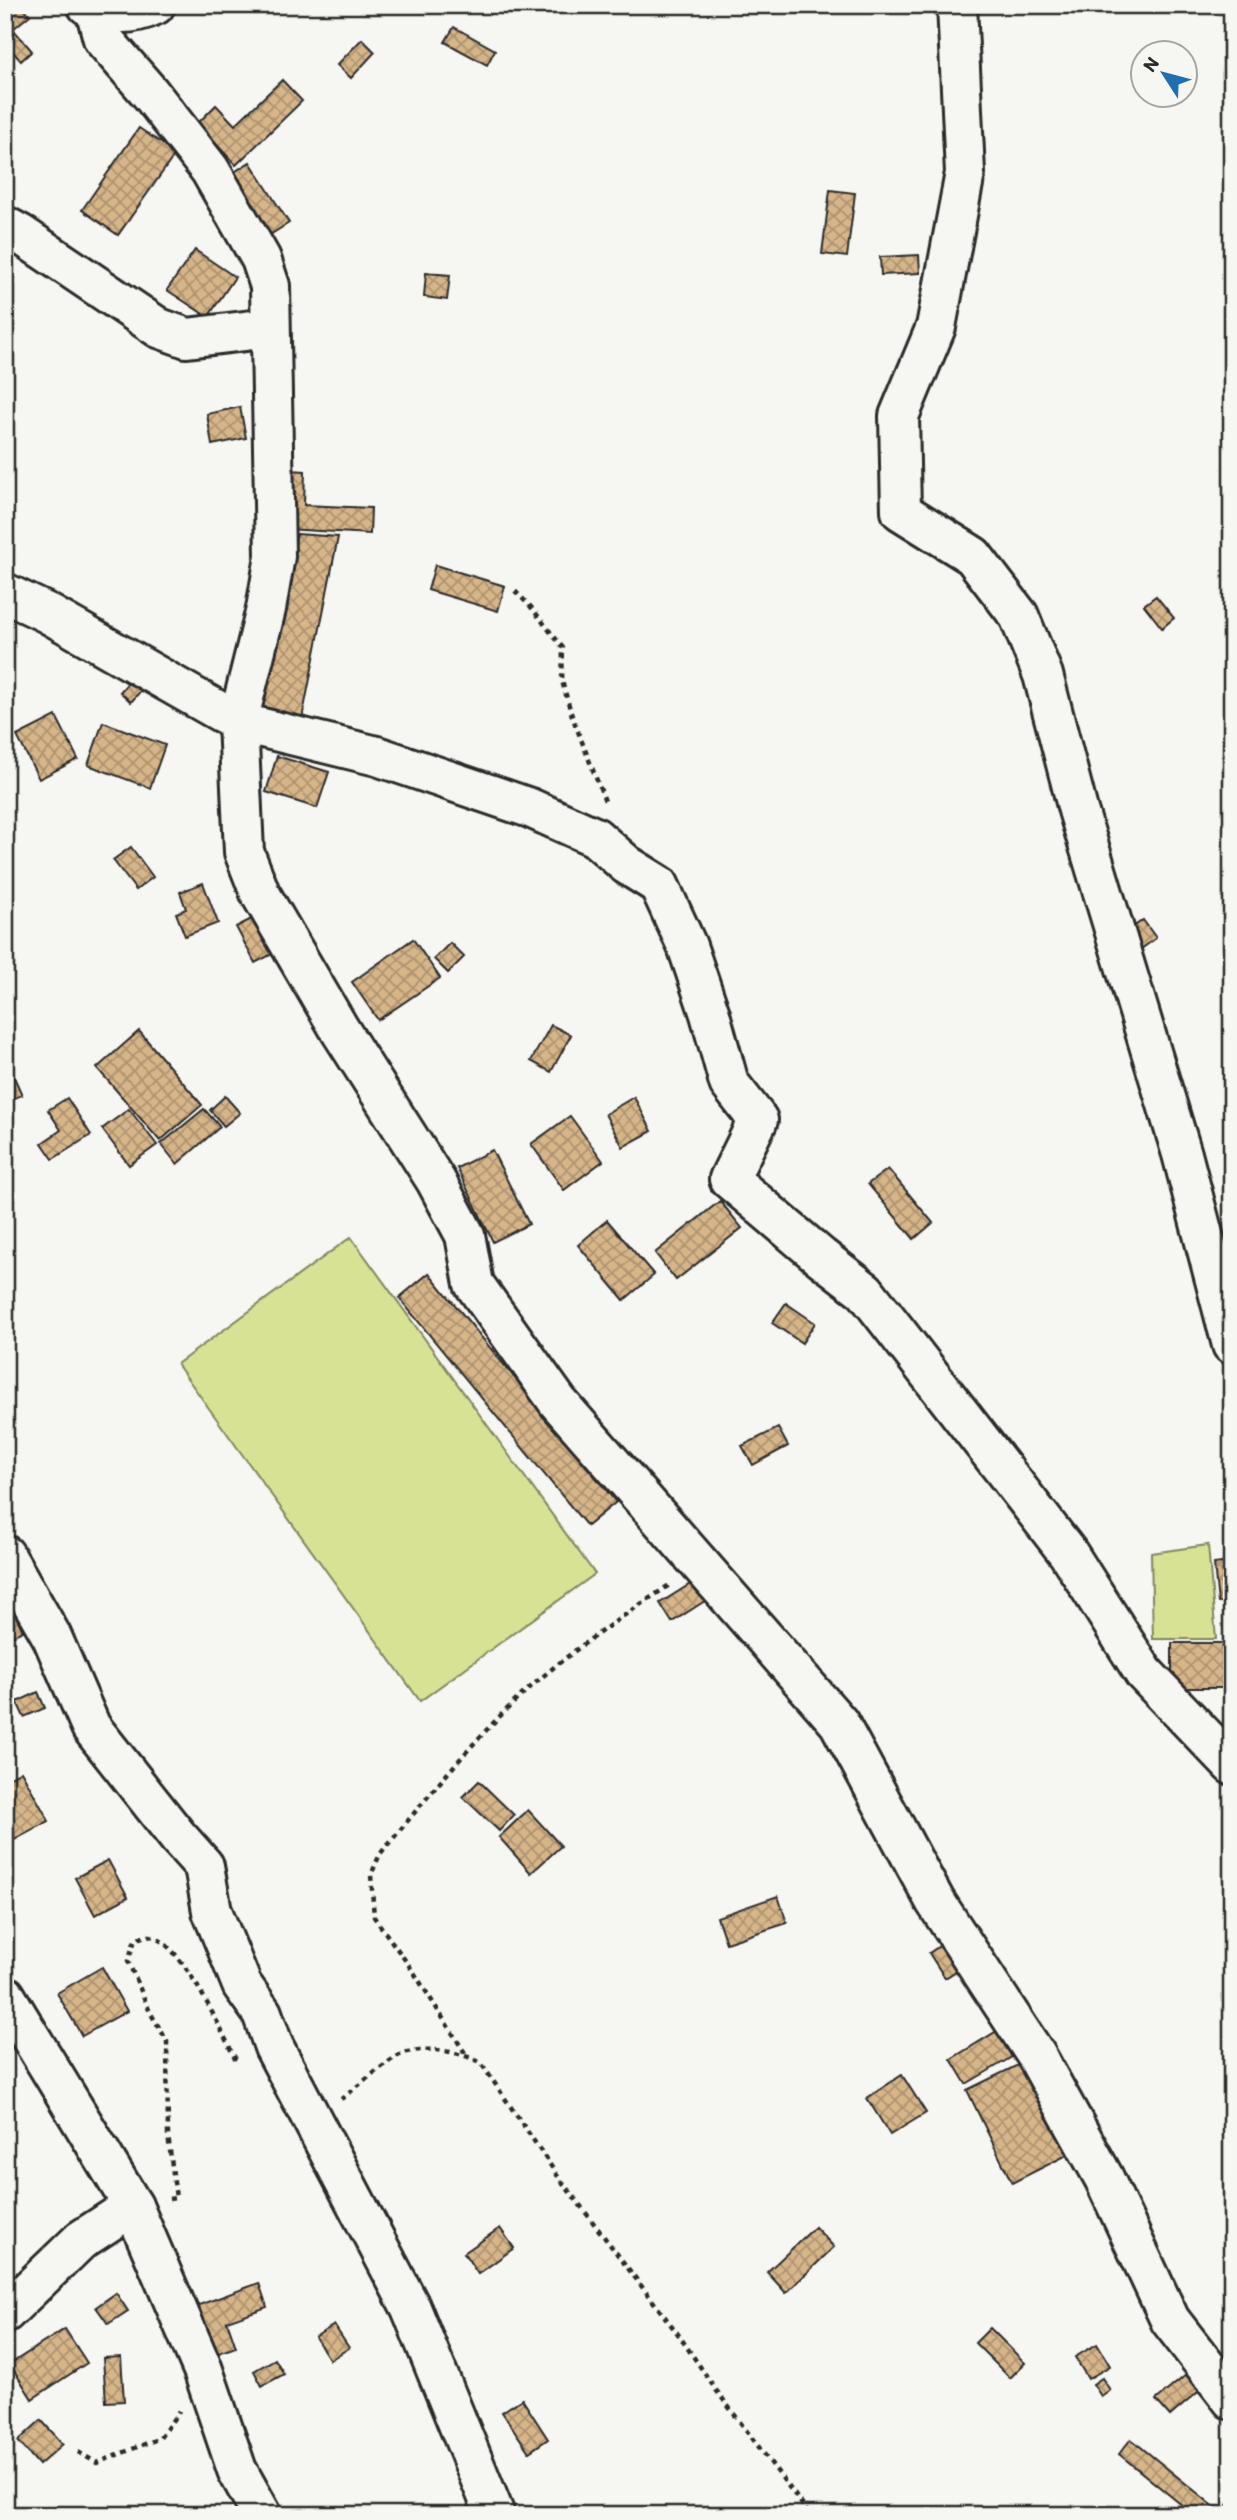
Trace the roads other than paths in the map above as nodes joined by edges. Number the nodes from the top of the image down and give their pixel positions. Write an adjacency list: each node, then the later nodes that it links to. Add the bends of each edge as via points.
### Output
1 (155, 5): 3 (street, via 112,15)
2 (957, 5): 8 (street, via 965,173 936,327 899,416 901,511 973,556 1020,616 1043,675 1077,810 1182,1154)
3 (92, 6): 5 (street, via 103,40 210,170 261,259 270,286)
4 (5, 226): 5 (street, via 159,328 187,338)
5 (271, 328): 7 (street, via 275,556)
6 (5, 593): 7 (street)
7 (238, 722): 10 (street, via 377,757 530,808 595,837 659,885 687,946 729,1083 758,1120 729,1179 865,1291 1068,1553 1144,1673); 14 (street, via 244,852 260,893 436,1181 465,1235 474,1284 558,1402 839,1723 935,1901 1037,2055 1104,2178 1170,2320)
8 (1232, 1345)
9 (5, 1555): 16 (street, via 52,1637 91,1727 204,1866 212,1911 242,1985 262,2013 274,2047 411,2308)
10 (1232, 1765)
11 (5, 1995): 12 (street)
12 (133, 2206): 13 (street, via 81,2240); 15 (street, via 203,2370 237,2470)
13 (5, 2313)
14 (1232, 2400)
15 (262, 2515)
16 (495, 2515)

